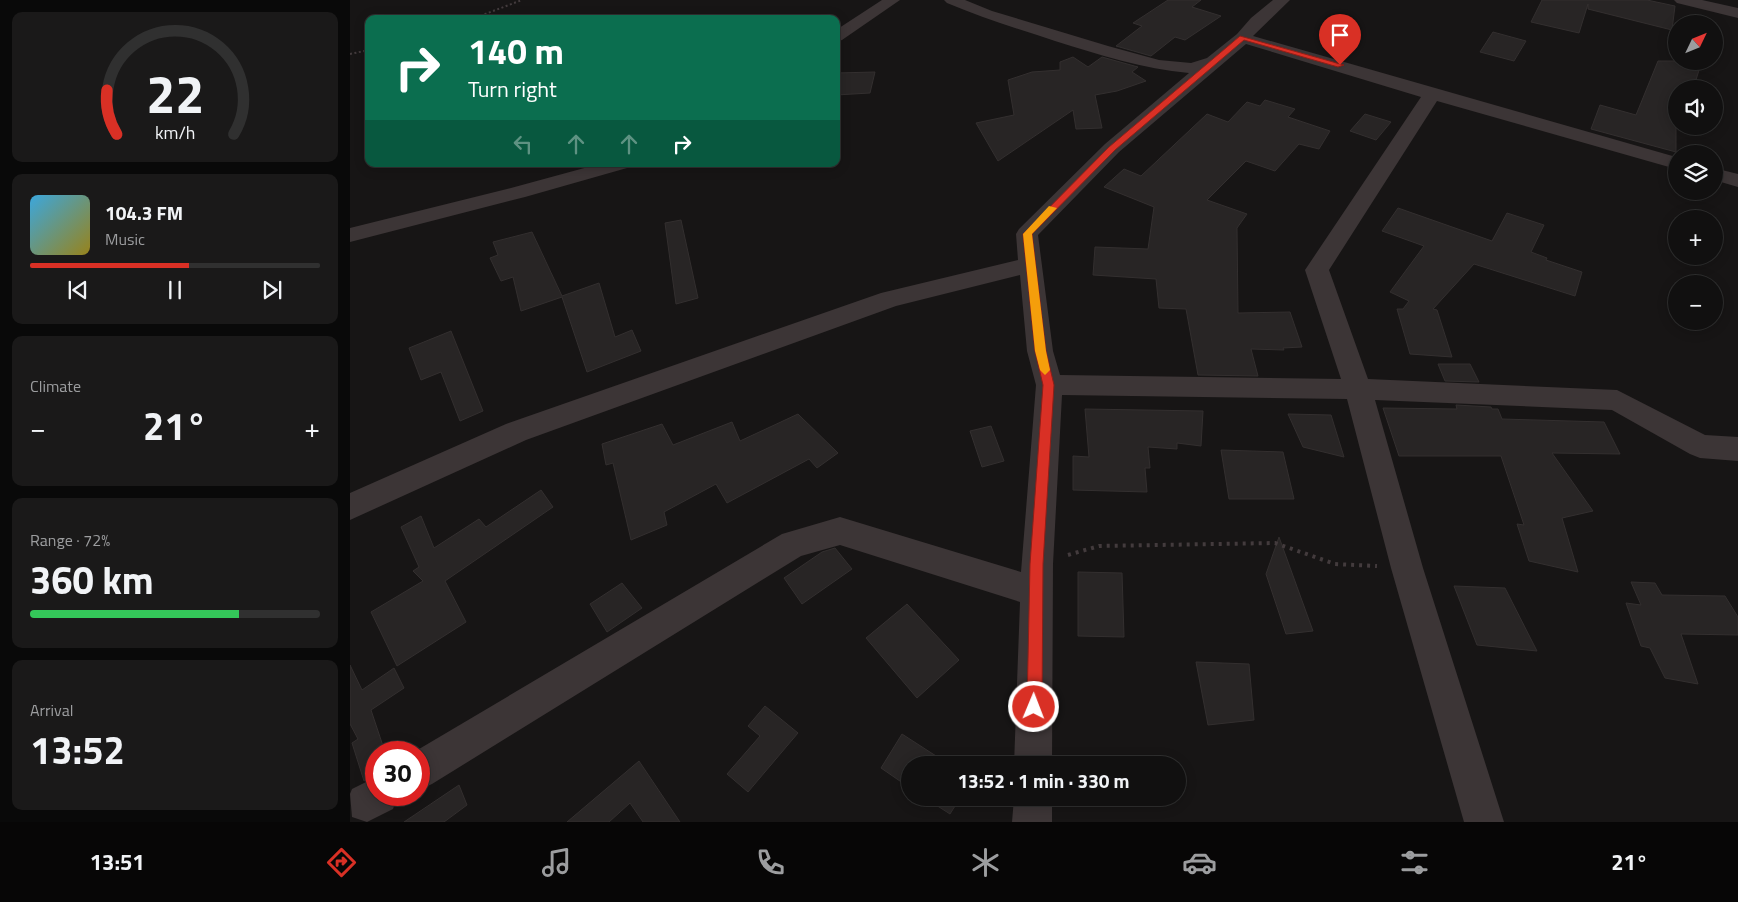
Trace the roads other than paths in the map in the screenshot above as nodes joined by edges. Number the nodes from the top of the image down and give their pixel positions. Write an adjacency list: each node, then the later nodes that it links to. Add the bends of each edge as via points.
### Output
1 (892, 0): 6 (street)
2 (952, 0): 8 (street, via 986,14 1159,64 1192,68)
3 (1282, 0): 7 (street, via 1257,20)
4 (1682, 0): 5 (street)
5 (1738, 13)
6 (840, 34)
7 (1243, 38): 8 (street); 9 (street)
8 (1213, 62): 15 (street, via 1112,148 1027,234)
9 (1432, 94): 10 (street); 17 (street, via 1317,270)
10 (1668, 161)
11 (609, 167): 14 (street)
12 (1723, 177): 13 (street)
13 (1738, 181)
14 (350, 235)
15 (1031, 265): 16 (street, via 1040,351); 19 (street, via 871,305 516,432)
16 (1049, 385): 17 (street); 20 (street)
17 (1358, 389): 18 (street, via 1618,400 1700,446); 25 (street, via 1407,568)
18 (1738, 449)
19 (350, 507)
20 (1037, 578): 21 (street); 22 (street, via 840,531 792,544)
21 (1034, 756)
22 (430, 764)
23 (1033, 806): 24 (street)
24 (1032, 822)
25 (1484, 822)

